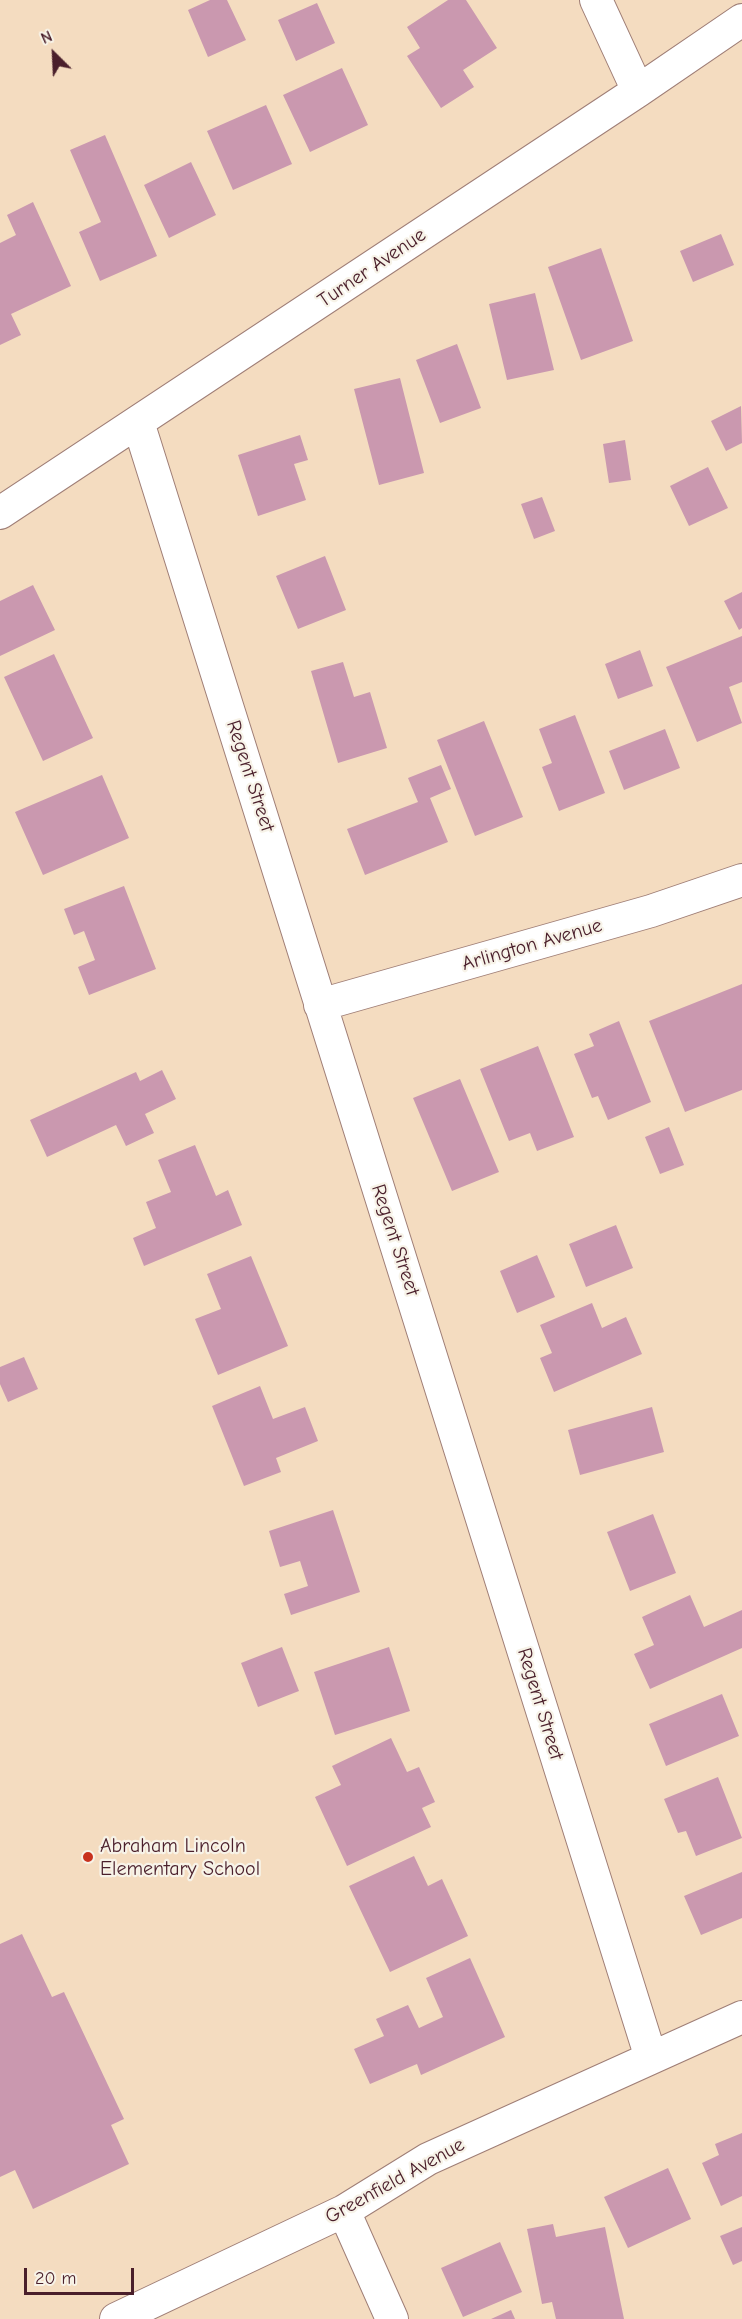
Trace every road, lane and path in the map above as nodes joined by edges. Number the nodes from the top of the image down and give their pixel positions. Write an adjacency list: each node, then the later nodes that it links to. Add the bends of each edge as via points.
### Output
1 (596, 0): 3 (street)
2 (742, 20): 3 (street, Turner Avenue)
3 (638, 91): 4 (street, Turner Avenue)
4 (138, 422): 5 (street, Turner Avenue); 7 (street, Regent Street)
5 (0, 513)
6 (742, 880): 7 (street, Arlington Avenue, via 651,911)
7 (320, 1005): 9 (street, Regent Street)
8 (742, 2017): 9 (street, Greenfield Avenue)
9 (651, 2058): 10 (street, Greenfield Avenue, via 428,2159)
10 (344, 2211): 11 (street, Greenfield Avenue); 12 (street)
11 (116, 2319)
12 (392, 2319)

